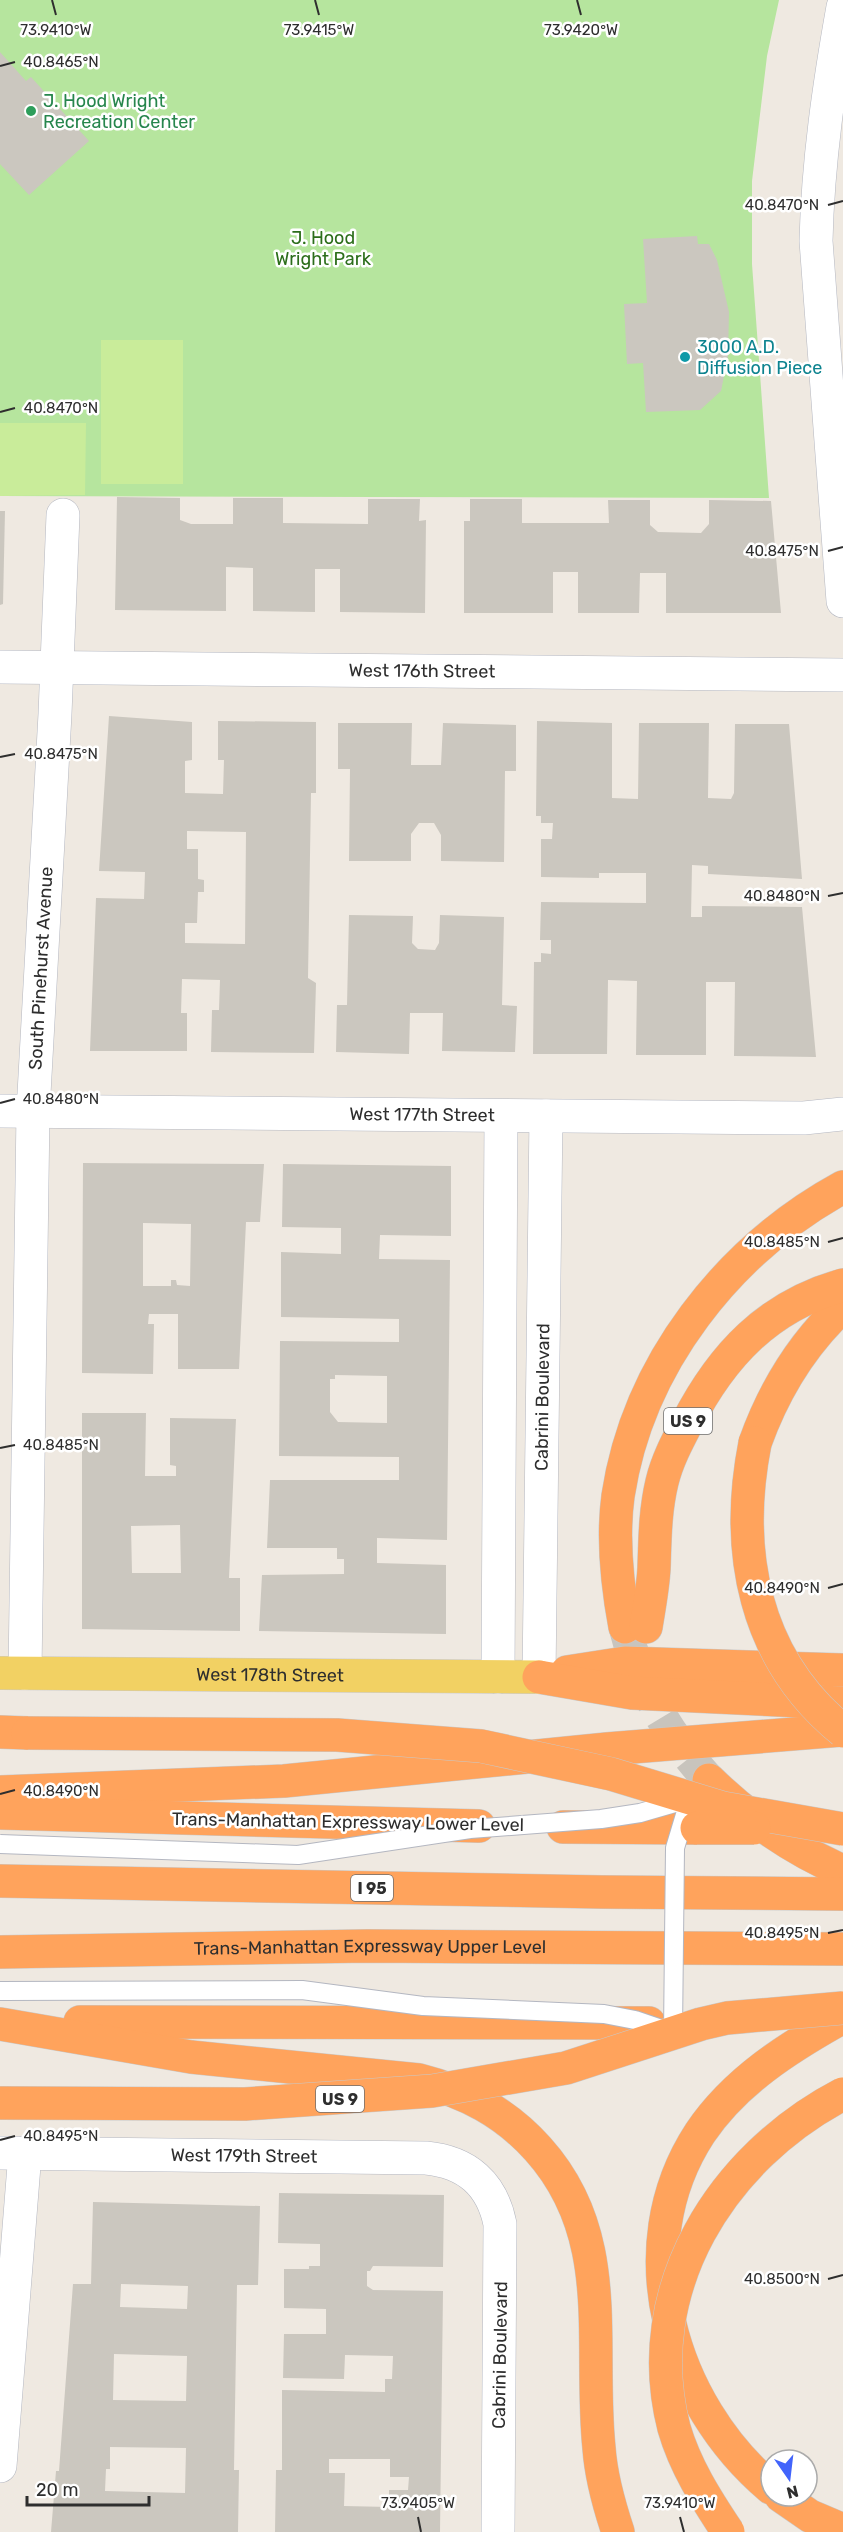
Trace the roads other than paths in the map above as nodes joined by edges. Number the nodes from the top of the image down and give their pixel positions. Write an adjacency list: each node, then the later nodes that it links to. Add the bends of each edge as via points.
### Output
1 (843, 7): 3 (street, via 826,100 816,241)
2 (63, 515): 5 (street, South Pinehurst Avenue)
3 (843, 601)
4 (0, 668): 5 (street, West 176th Street)
5 (57, 668): 6 (street, West 176th Street); 8 (street, South Pinehurst Avenue)
6 (843, 675)
7 (0, 1111): 8 (street, West 177th Street)
8 (33, 1112): 10 (street, West 177th Street); 16 (street, South Pinehurst Avenue)
9 (843, 1114): 11 (street, West 177th Street, via 804,1118)
10 (501, 1116): 11 (street, West 177th Street); 17 (street)
11 (546, 1116): 18 (street, Cabrini Boulevard)
12 (843, 1187): 13 (highway, US 9, via 791,1221 723,1280 681,1335 657,1375 630,1446 618,1497 616,1575 636,1627 654,1569 654,1527 662,1481 698,1402 729,1358 767,1322 803,1298)
13 (843, 1285)
14 (843, 1306): 20 (highway, bridge, via 791,1366 764,1418 749,1473 746,1539 756,1597 773,1642 797,1682)
15 (843, 1670): 18 (highway, via 625,1663)
16 (12, 1673): 17 (main road, West 178th Street)
17 (498, 1677): 18 (main road, West 178th Street)
18 (539, 1677): 19 (highway, via 632,1692)
19 (843, 1702)
20 (843, 1730): 22 (highway, via 284,1781)
21 (0, 1732): 23 (highway, bridge, via 337,1735 423,1740 543,1758 621,1777)
22 (0, 1792)
23 (698, 1802): 24 (highway, Trans-Manhattan Expressway Lower Level, via 364,1824); 25 (highway, bridge); 26 (lane, bridge, via 611,1818 470,1829 298,1855); 27 (highway, via 740,1810 799,1851); 37 (lane, bridge, via 678,1833 674,1856)
24 (0, 1813)
25 (843, 1829)
26 (0, 1844)
27 (843, 1871)
28 (0, 1881): 29 (highway, I 95)
29 (843, 1893)
30 (843, 1949): 31 (highway, Trans-Manhattan Expressway Upper Level, via 368,1946)
31 (0, 1952)
32 (0, 1991): 37 (lane, bridge, via 302,1990 423,2006 604,2014)
33 (843, 2008): 37 (highway, US 9, bridge, via 727,2018)
34 (843, 2017): 43 (highway, via 770,2062 714,2114 681,2170 664,2232 665,2297 688,2382 722,2438)
35 (0, 2023): 37 (highway); 47 (highway, via 191,2058 401,2076 453,2089 507,2118 560,2177 588,2241 596,2317 599,2450)
36 (843, 2024): 37 (highway, bridge)
37 (683, 2028): 39 (highway, US 9, bridge, via 566,2068 432,2091 245,2104)
38 (843, 2094): 48 (highway, bridge, via 769,2146 717,2200 674,2294 665,2355 675,2428 687,2465)
39 (0, 2103)
40 (12, 2153): 41 (street, West 179th Street, via 426,2158 454,2163); 42 (street)
41 (483, 2183): 46 (street, Cabrini Boulevard, via 494,2202 501,2230)
42 (0, 2466)
43 (759, 2478)
44 (798, 2508): 45 (highway)
45 (843, 2530)
46 (498, 2532)
47 (618, 2532)
48 (728, 2532)

